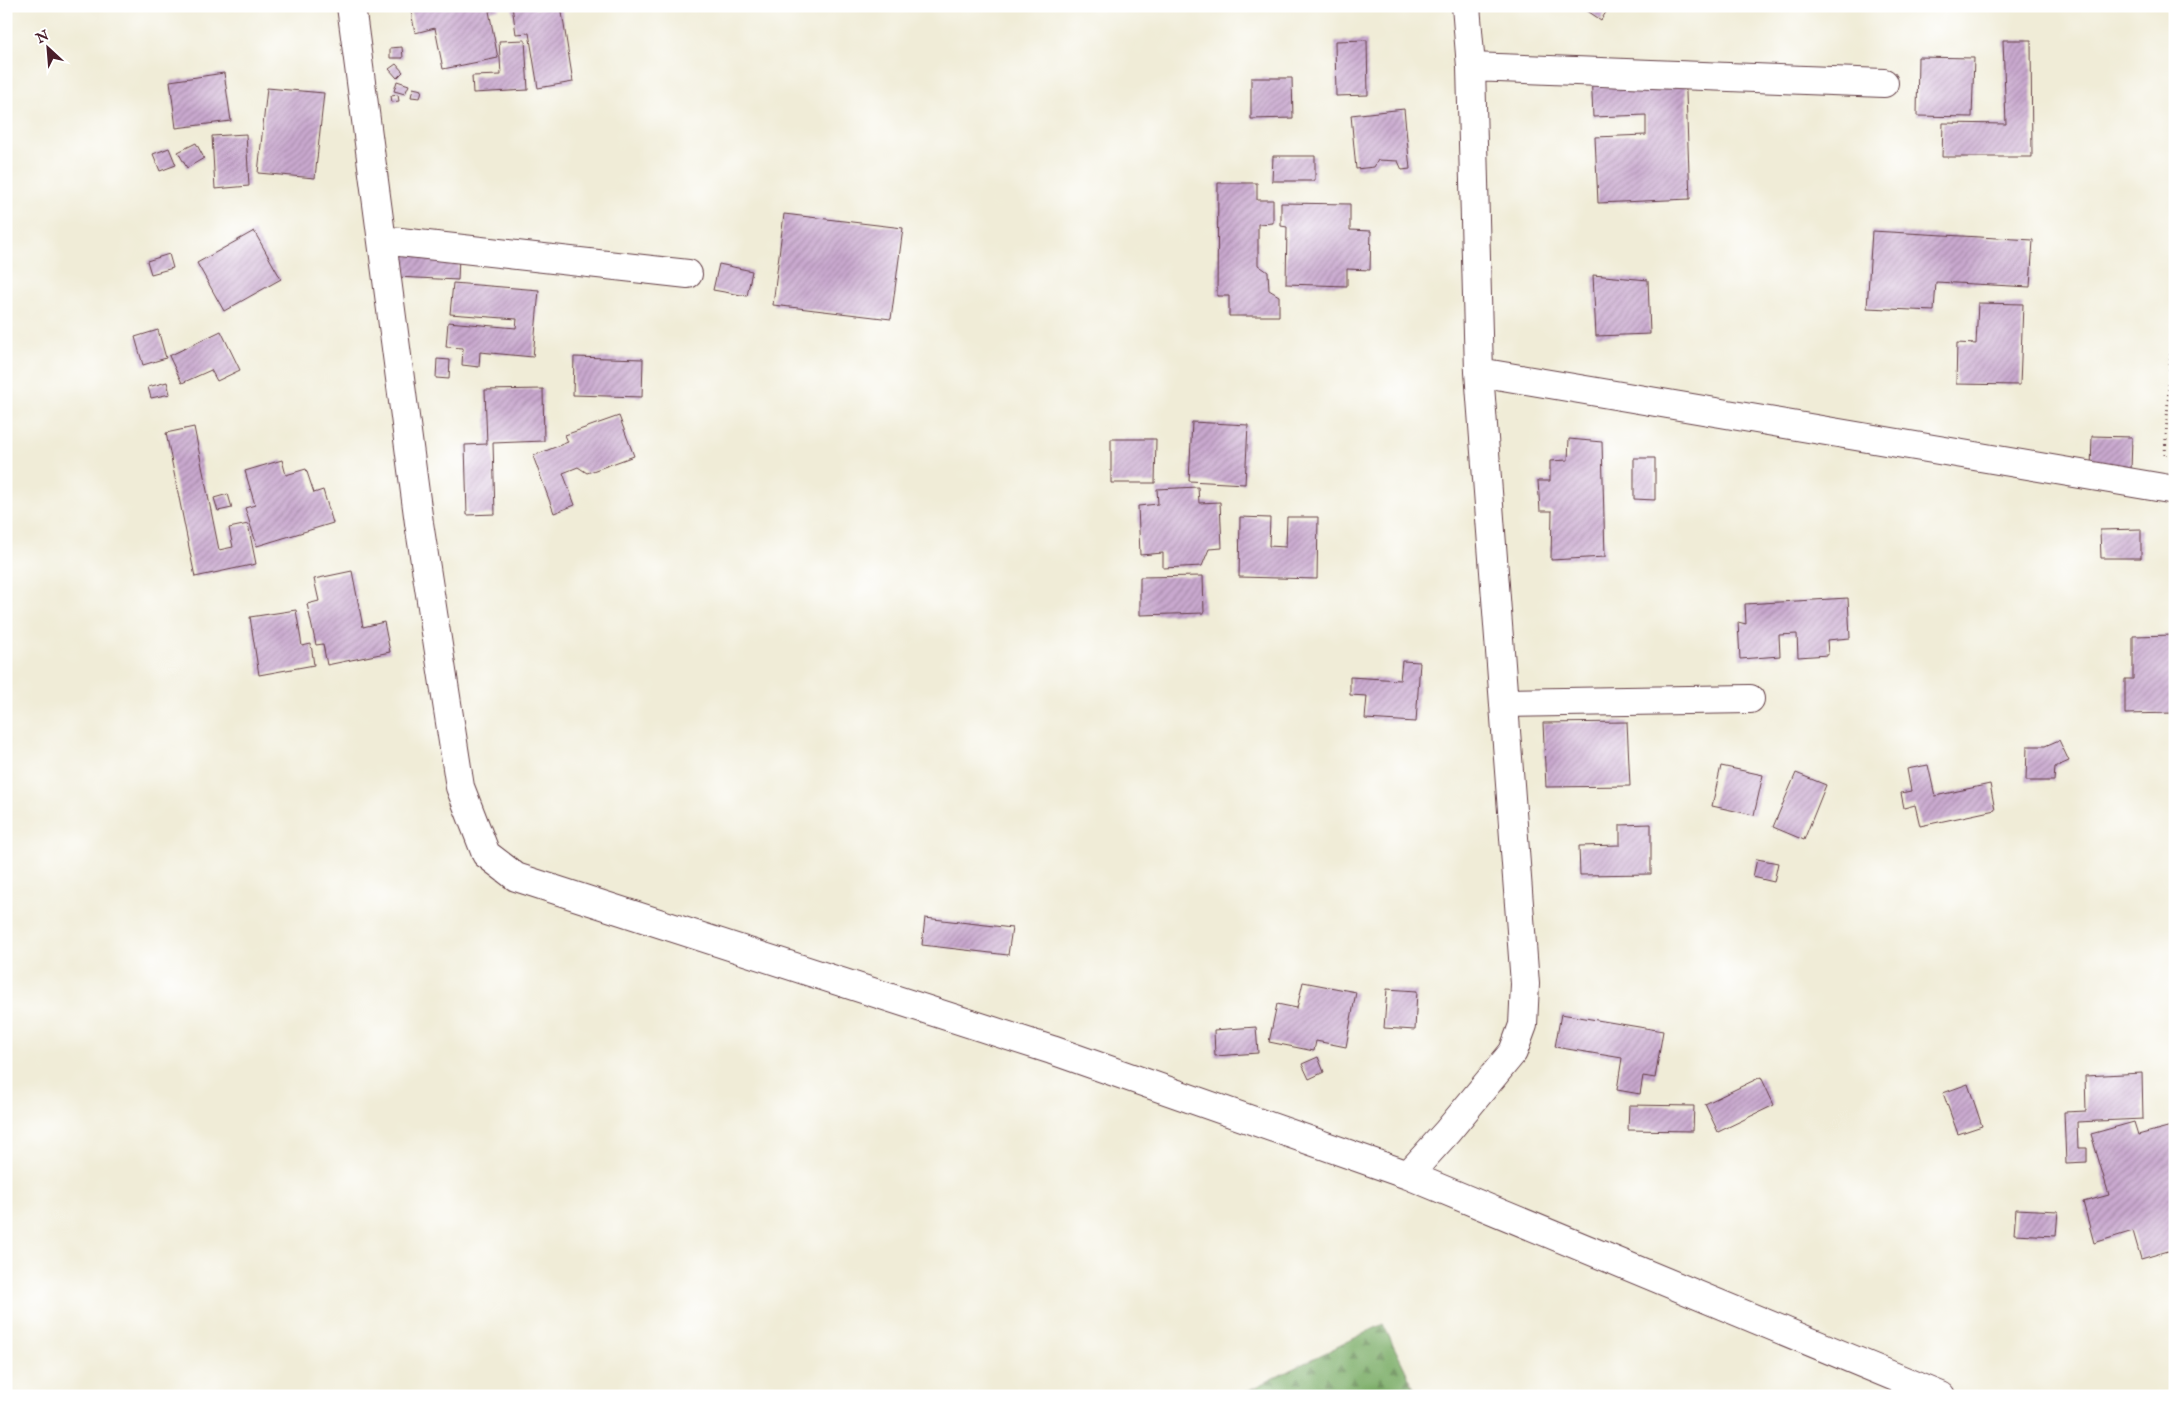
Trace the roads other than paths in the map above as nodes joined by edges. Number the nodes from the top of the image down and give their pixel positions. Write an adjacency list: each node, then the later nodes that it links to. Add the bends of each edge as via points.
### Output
1 (351, 6): 5 (street)
2 (1466, 6): 3 (street)
3 (1471, 67): 4 (street); 7 (street)
4 (1884, 84)
5 (382, 240): 6 (street); 11 (street, via 419,522 460,787 486,854 516,877 1052,1050)
6 (688, 274)
7 (1479, 372): 8 (street); 10 (street)
8 (2169, 489)
9 (1750, 699): 10 (street)
10 (1505, 703): 11 (street, via 1525,984 1523,1025 1513,1052)
11 (1408, 1175): 12 (street)
12 (1941, 1396)

